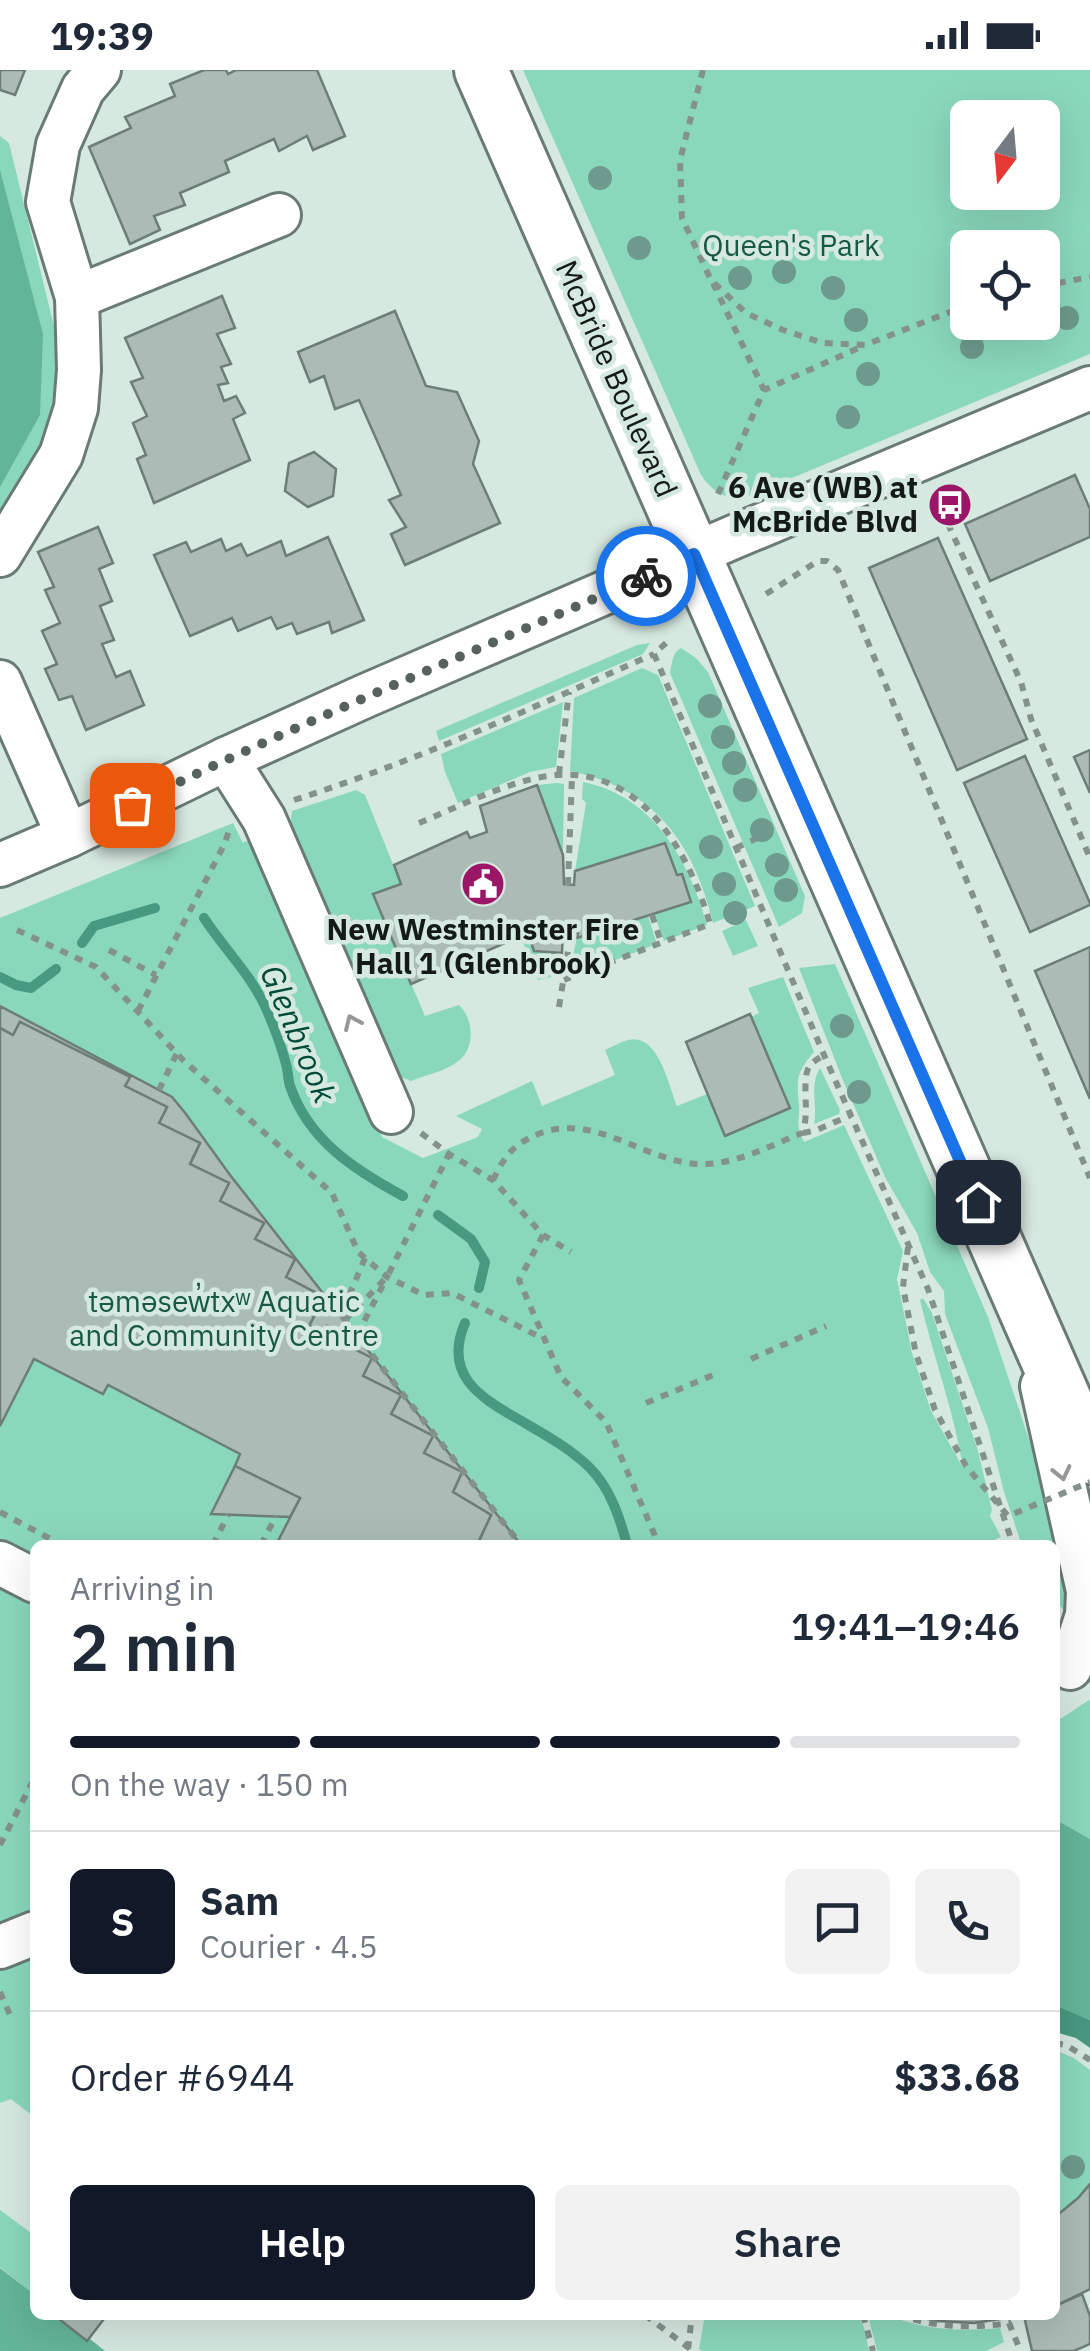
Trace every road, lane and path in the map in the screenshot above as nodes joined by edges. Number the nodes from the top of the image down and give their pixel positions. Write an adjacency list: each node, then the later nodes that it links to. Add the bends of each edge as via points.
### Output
1 (99, 70): 8 (street, via 58,144 48,202)
2 (482, 70): 16 (main road, McBride Boulevard)
3 (703, 70): 6 (path, via 680,160 682,218)
4 (279, 215): 8 (street)
5 (1090, 277): 7 (path)
6 (711, 280): 10 (path, via 746,313 783,330 823,343); 12 (path)
7 (1060, 283)
8 (77, 297): 15 (street, via 76,408 61,455)
9 (950, 312): 10 (path)
10 (864, 346): 12 (path)
11 (1090, 388): 16 (street)
12 (764, 390): 13 (path)
13 (718, 494)
14 (941, 509): 30 (path, via 1021,682)
15 (0, 554)
16 (694, 554): 22 (street); 56 (main road, McBride Boulevard)
17 (766, 594): 49 (path, via 818,561 838,570)
18 (666, 644): 19 (path)
19 (654, 654): 21 (path); 29 (path)
20 (0, 682): 28 (street)
21 (569, 691): 23 (path); 25 (path)
22 (226, 759): 25 (street); 28 (street)
23 (559, 775): 24 (path); 26 (path)
24 (572, 776): 32 (path); 36 (path, via 614,786 638,801 687,862 710,924)
25 (245, 822): 38 (path, via 224,845); 45 (street, one-way to 25)
26 (419, 823)
27 (770, 832): 29 (path)
28 (68, 836): 31 (street)
29 (736, 848): 43 (path)
30 (1090, 858)
31 (0, 865)
32 (568, 885)
33 (652, 915): 36 (path)
34 (17, 930): 41 (path, via 96,967)
35 (571, 932): 39 (path)
36 (661, 942): 39 (path)
37 (109, 950): 38 (path)
38 (156, 975): 41 (path)
39 (564, 980): 40 (path)
40 (559, 1007)
41 (138, 1011): 42 (path)
42 (177, 1054): 44 (path); 54 (path, via 332,1193)
43 (824, 1055): 46 (path); 47 (path, via 809,1066)
44 (159, 1090)
45 (392, 1112): 48 (path)
46 (851, 1115): 47 (path); 52 (path)
47 (802, 1133): 50 (path, via 735,1160 700,1165 596,1131 559,1127 505,1154)
48 (449, 1154): 50 (path); 55 (path)
49 (1090, 1178)
50 (492, 1180): 51 (path)
51 (543, 1234): 53 (path); 60 (path, via 519,1280)
52 (908, 1247): 65 (path, bridge, via 903,1287 916,1354 935,1410 966,1466 1008,1516); 74 (path, via 928,1288)
53 (571, 1252)
54 (365, 1258): 55 (path); 57 (path, via 341,1315)
55 (387, 1277): 57 (path); 59 (path); 60 (path, via 424,1296 452,1293)
56 (1025, 1309): 64 (main road, McBride Boulevard); 77 (street, one-way to 77, via 1088,1592)
57 (345, 1320): 59 (path)
58 (826, 1326): 61 (path)
59 (357, 1335): 72 (path)
60 (544, 1338): 73 (path, via 561,1377 606,1422)
61 (751, 1359)
62 (718, 1373): 63 (path)
63 (646, 1404)
64 (1090, 1457)
65 (1090, 1482)
66 (0, 1512): 69 (path)
67 (228, 1515): 70 (path)
68 (276, 1516): 71 (path)
69 (53, 1540)
70 (216, 1540)
71 (264, 1540)
72 (518, 1540)
73 (657, 1540)
74 (1012, 1540)
75 (0, 1563): 76 (street)
76 (30, 1578)
77 (1072, 1670)
78 (30, 1787): 79 (path)
79 (0, 1845)
80 (30, 1935): 81 (street)
81 (0, 1947)
82 (0, 1992): 83 (path)
83 (10, 2016)
84 (1060, 2044): 85 (path)
85 (1090, 2060)
86 (651, 2320): 91 (path)
87 (692, 2320): 91 (path)
88 (864, 2320): 92 (path)
89 (921, 2320): 93 (path, via 969,2327 1008,2323)
90 (1031, 2349): 93 (path)
91 (690, 2350)
92 (873, 2351)
93 (1019, 2351)

